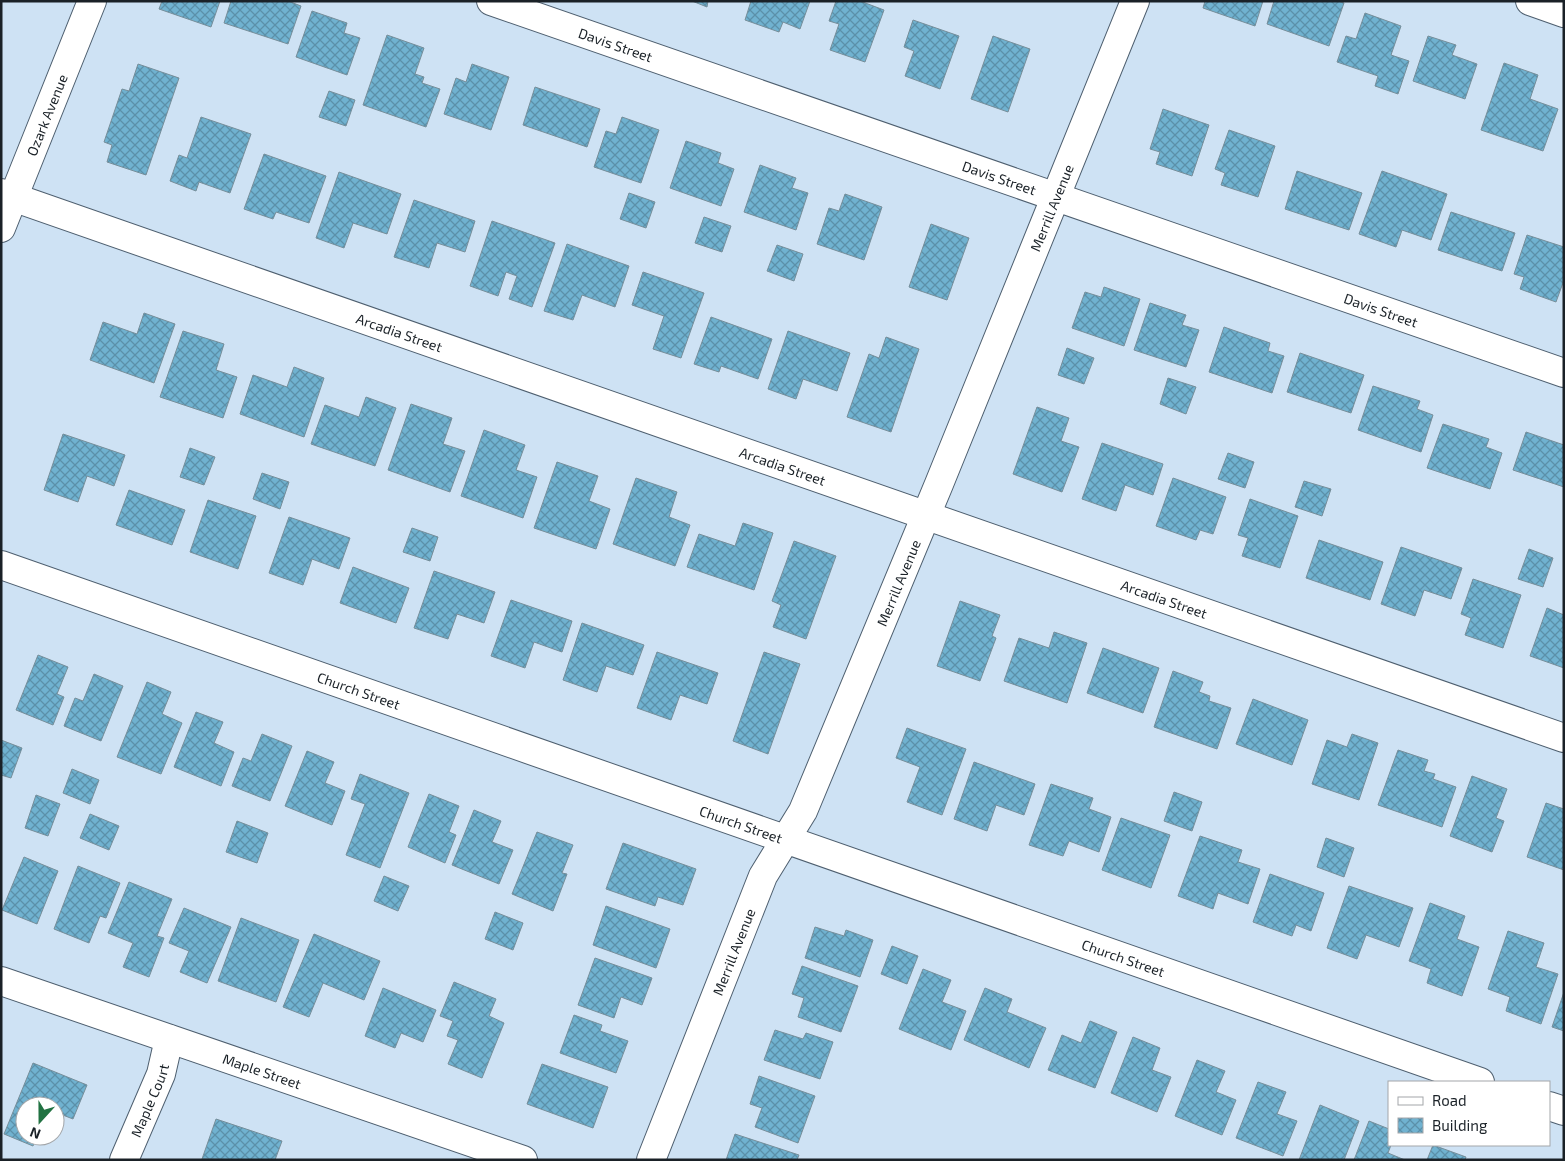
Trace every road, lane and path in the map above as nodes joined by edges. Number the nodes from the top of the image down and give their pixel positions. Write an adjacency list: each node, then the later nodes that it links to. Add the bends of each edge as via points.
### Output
1 (92, 1): 6 (street, Ozark Avenue)
2 (491, 1): 7 (street, Davis Street)
3 (1135, 1): 7 (street, Merrill Avenue)
4 (1530, 1): 5 (street)
5 (1564, 13)
6 (7, 195): 8 (street, Ozark Avenue); 10 (street, Arcadia Street)
7 (1055, 198): 9 (street, Davis Street); 10 (street, Merrill Avenue)
8 (1, 228)
9 (1564, 373)
10 (925, 517): 12 (street, Arcadia Street); 13 (street, Merrill Avenue, via 803,811)
11 (1, 565): 13 (street, Church Street)
12 (1564, 738)
13 (785, 840): 16 (street, Church Street); 21 (street, Merrill Avenue, via 763,876)
14 (1, 981): 15 (street, Maple Street)
15 (169, 1039): 19 (street, Maple Court, via 161,1074); 20 (street, Maple Street)
16 (1477, 1081)
17 (1550, 1106): 18 (street)
18 (1564, 1111)
19 (124, 1160)
20 (523, 1160)
21 (651, 1160)

